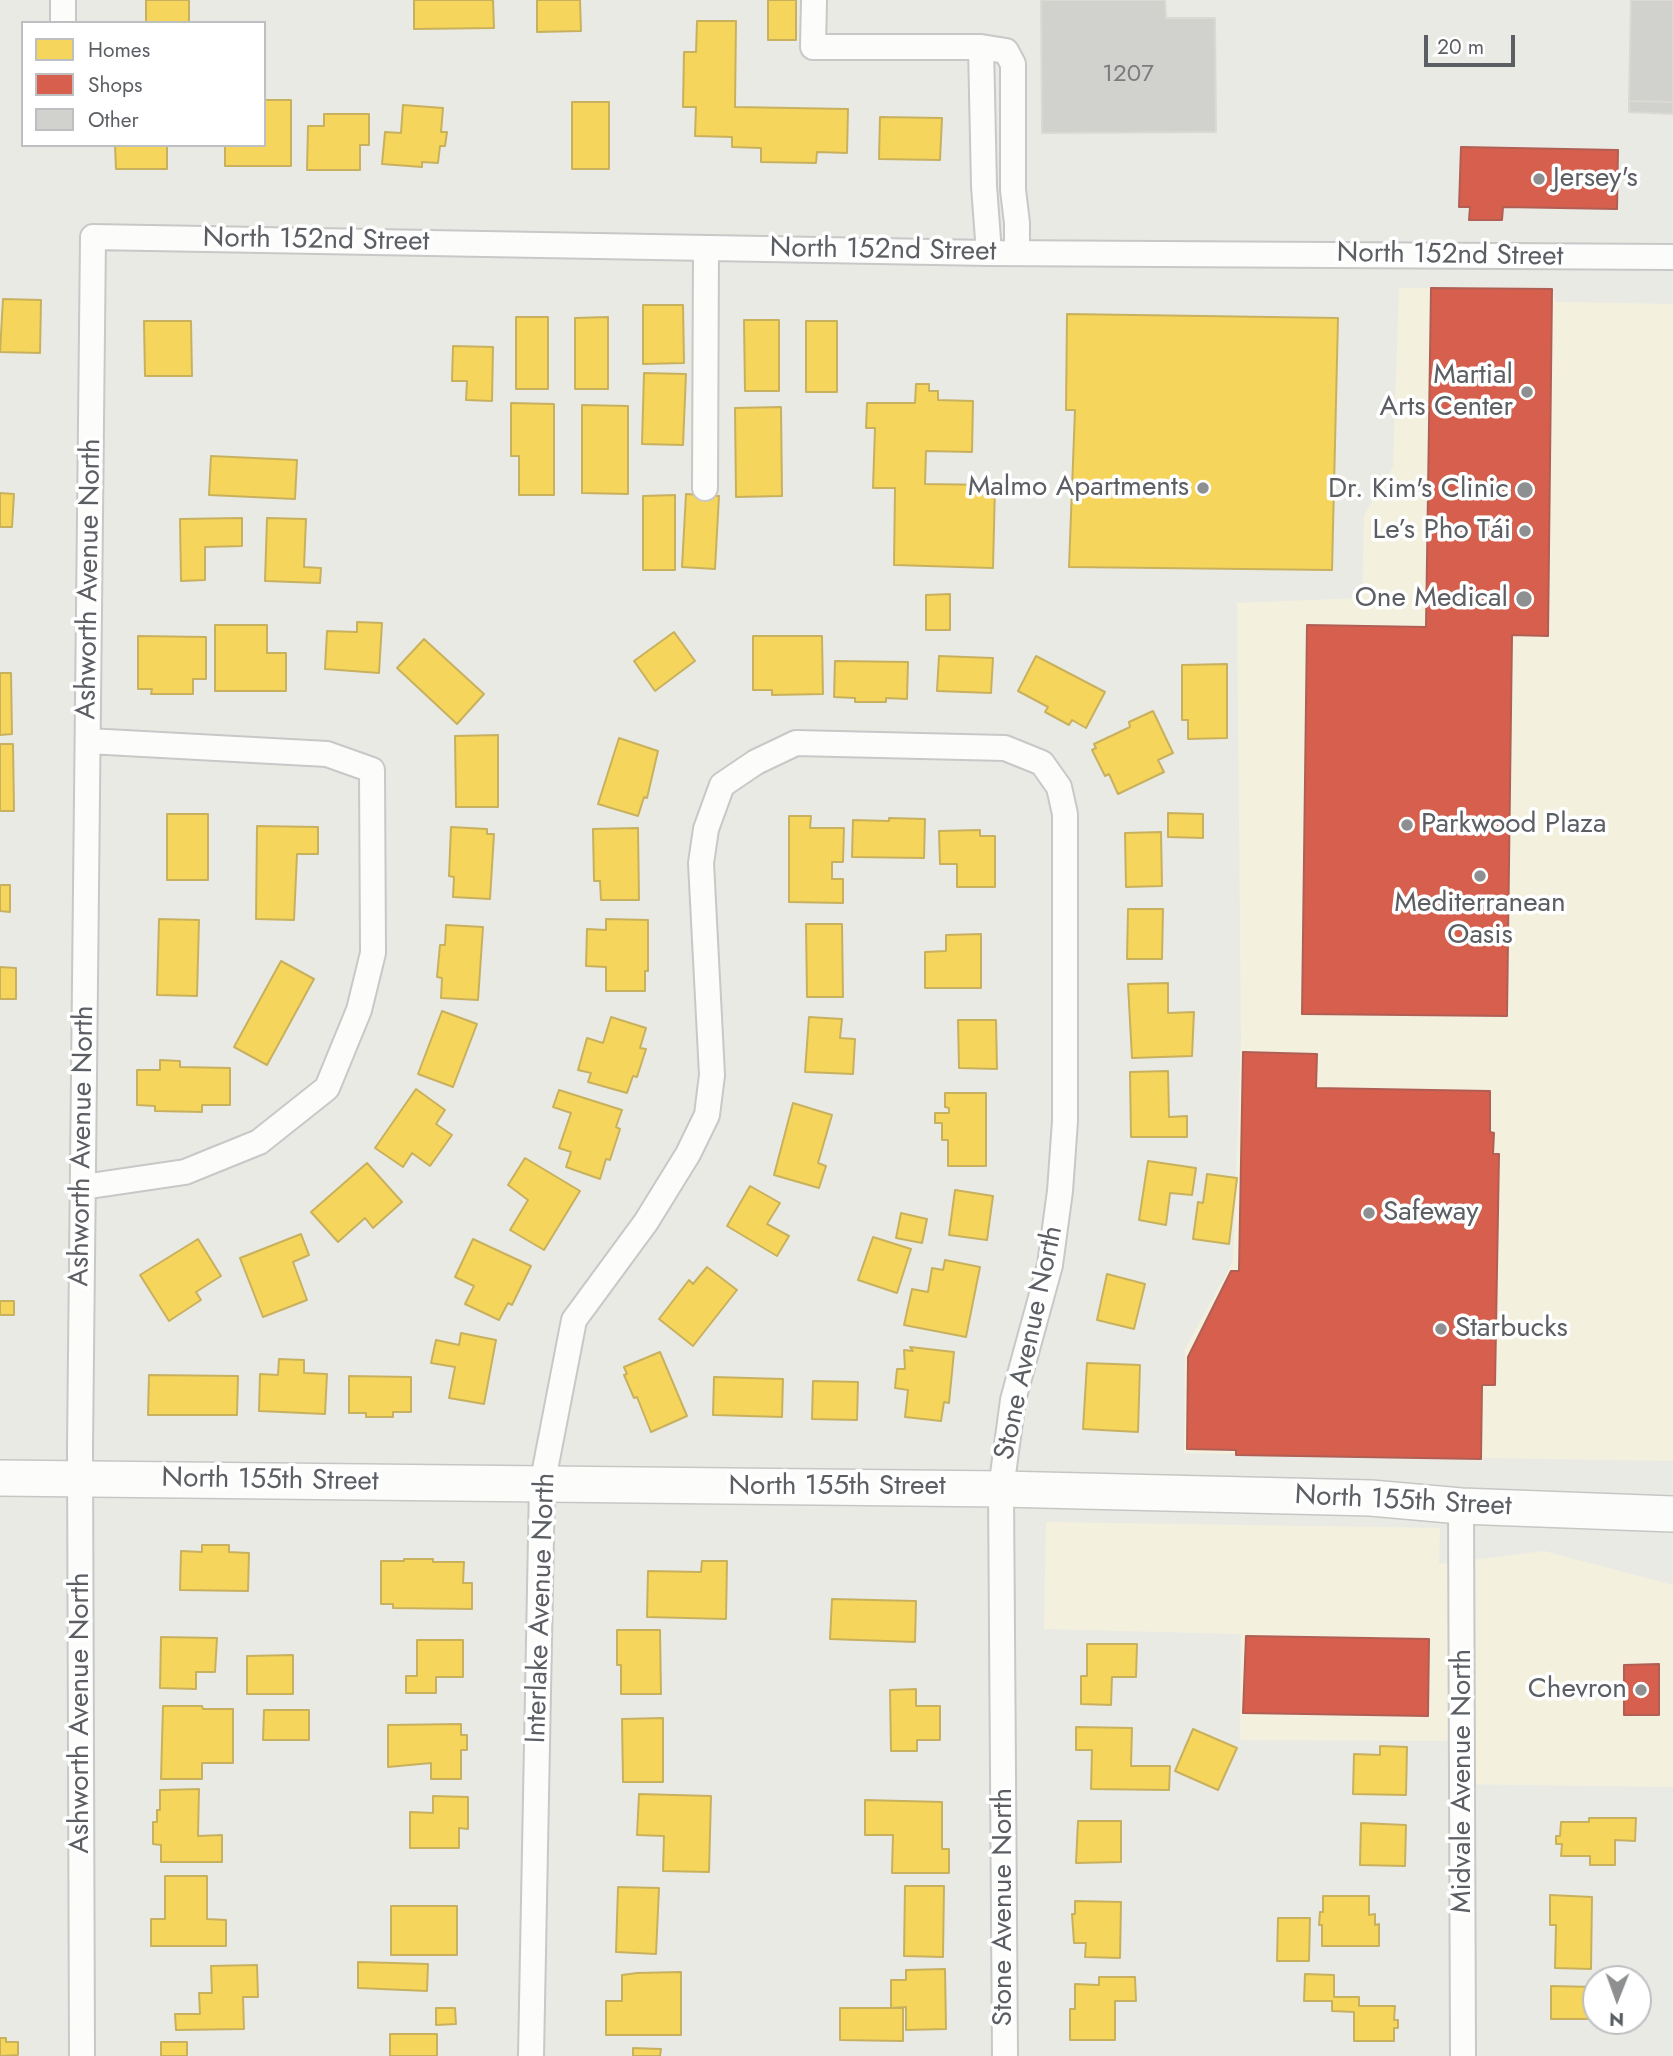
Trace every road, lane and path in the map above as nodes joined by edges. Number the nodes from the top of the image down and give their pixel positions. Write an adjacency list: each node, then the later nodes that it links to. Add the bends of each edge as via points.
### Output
1 (63, 0): 3 (street)
2 (814, 0): 4 (street, via 813,47)
3 (62, 21)
4 (981, 47): 7 (street); 8 (street, via 1006,51 1013,64)
5 (93, 237): 6 (street, North 152nd Street); 11 (street, Ashworth Avenue North)
6 (706, 249): 7 (street, North 152nd Street); 10 (street)
7 (989, 253): 8 (street, North 152nd Street)
8 (1017, 253): 9 (street, North 152nd Street)
9 (1673, 257)
10 (705, 488)
11 (88, 741): 13 (street, Ashworth Avenue North); 13 (street, via 327,754 372,770 373,953 359,1010 327,1088 259,1142 198,1167)
12 (1042, 763): 16 (street, Interlake Avenue North, via 1005,748 796,743 722,785 706,828 701,863 712,1074 707,1115 646,1222 574,1320); 17 (street, Stone Avenue North, via 1059,787 1065,814 1065,1121 1050,1265 1013,1400)
13 (83, 1187): 15 (street, Ashworth Avenue North)
14 (0, 1478): 15 (street, North 155th Street)
15 (80, 1478): 16 (street, North 155th Street); 20 (street, Ashworth Avenue North)
16 (542, 1485): 17 (street, North 155th Street); 21 (street, Interlake Avenue North)
17 (1001, 1489): 18 (street, North 155th Street, via 1371,1498); 22 (street, Stone Avenue North)
18 (1461, 1506): 19 (street, North 155th Street); 23 (street, Midvale Avenue North)
19 (1673, 1514)
20 (82, 2056)
21 (531, 2056)
22 (1004, 2056)
23 (1463, 2056)

